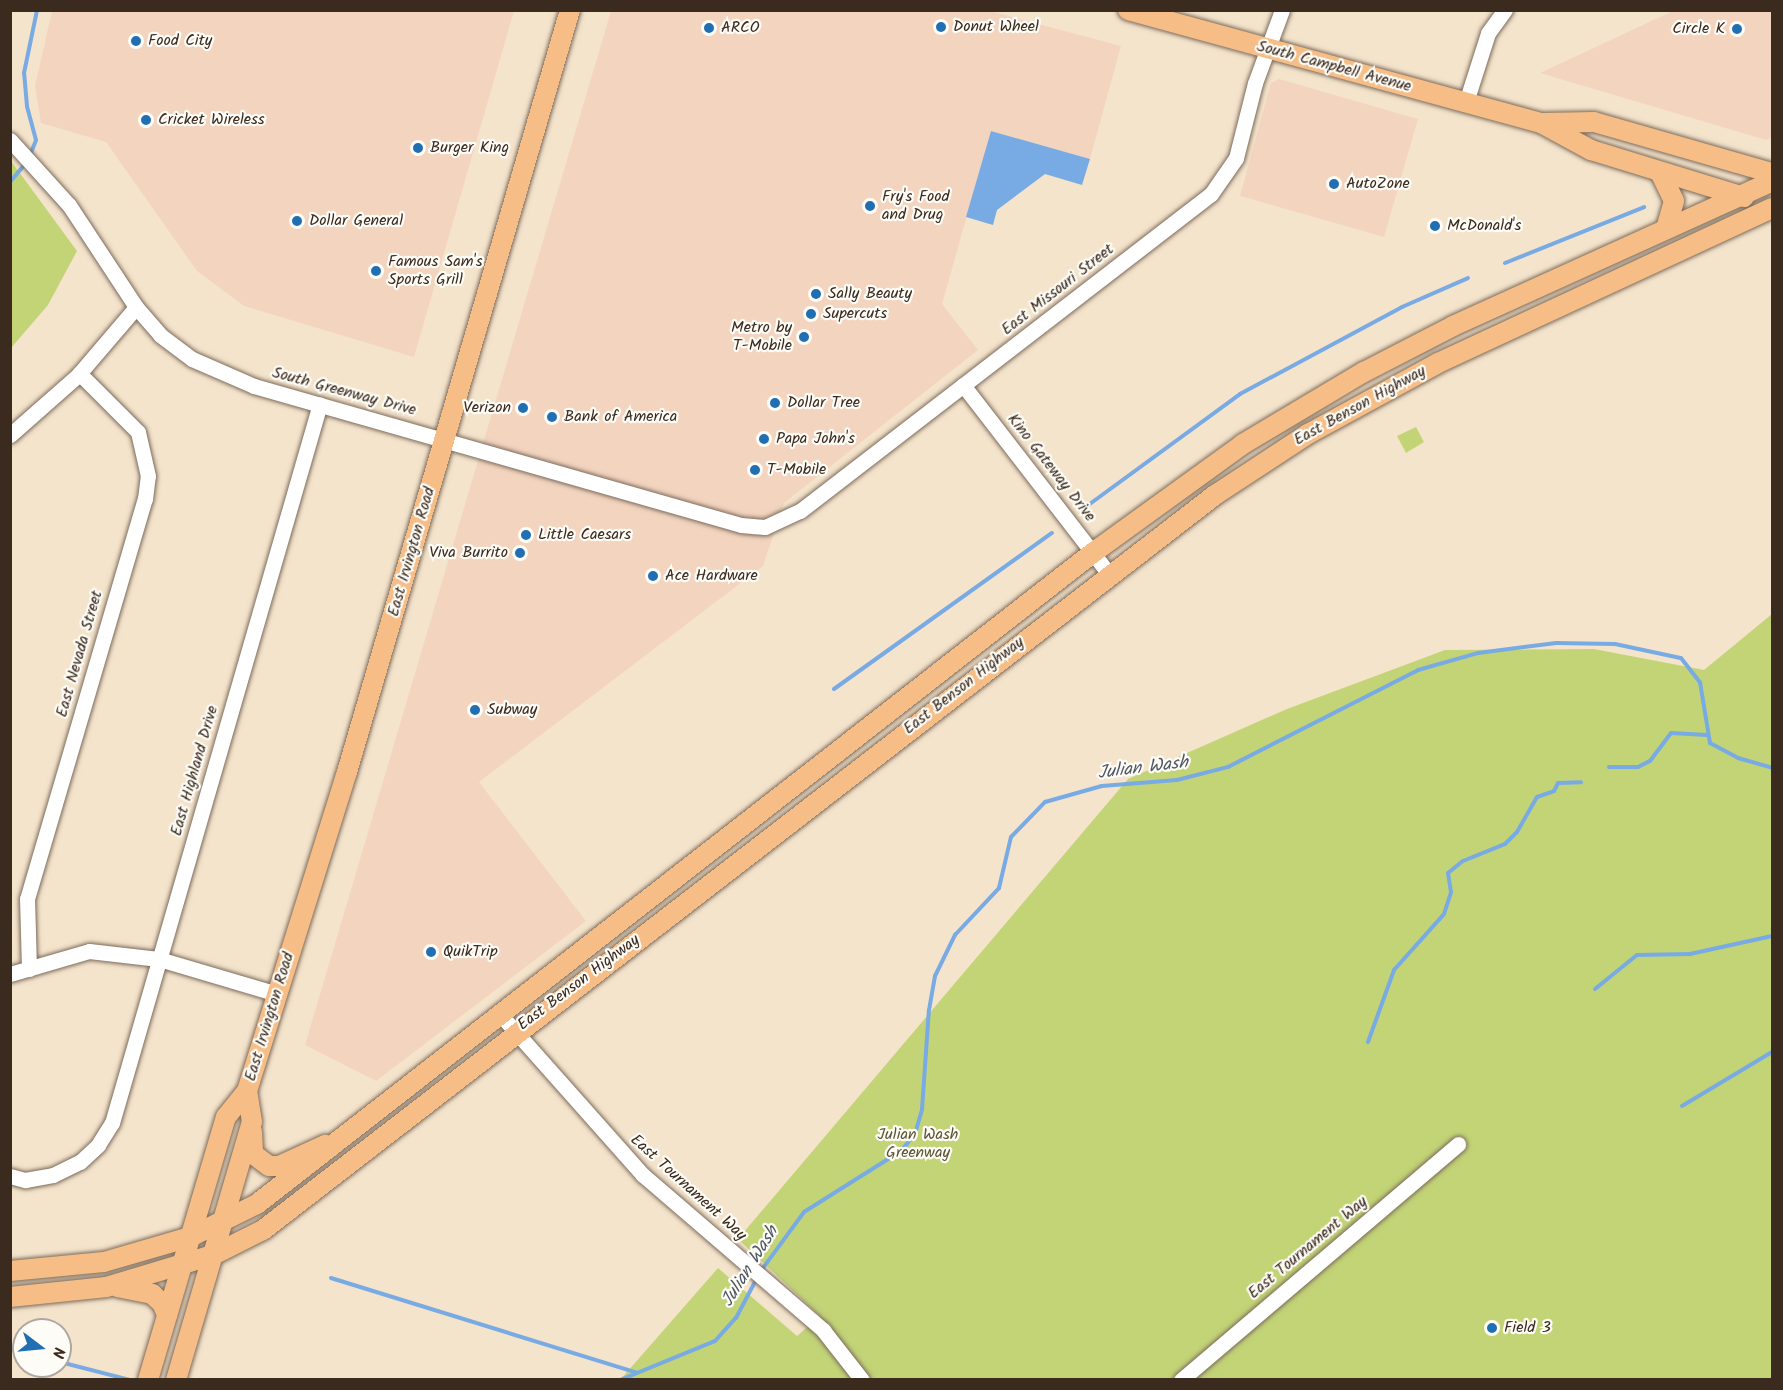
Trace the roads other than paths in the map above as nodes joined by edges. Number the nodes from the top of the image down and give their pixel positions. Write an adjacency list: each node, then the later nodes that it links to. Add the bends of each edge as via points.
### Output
1 (570, 10): 20 (main road, East Irvington Road)
2 (1128, 10): 5 (main road, South Campbell Avenue)
3 (1281, 10): 5 (street, East Missouri Street)
4 (1505, 10): 6 (street, via 1488,33)
5 (1268, 49): 6 (main road, South Campbell Avenue); 17 (street, East Missouri Street, via 1236,158 1219,185)
6 (1466, 102): 7 (main road, South Campbell Avenue)
7 (1541, 123): 9 (main road, South Campbell Avenue, via 1590,150); 10 (main road, South Campbell Avenue, via 1594,122)
8 (10, 140): 15 (street, South Greenway Drive, via 69,205)
9 (1660, 172): 12 (main road, South Campbell Avenue); 14 (main road, via 1674,201)
10 (1773, 173)
11 (1773, 180): 12 (main road, East Benson Highway)
12 (1739, 196): 13 (main road, South Campbell Avenue); 14 (main road, East Benson Highway)
13 (1773, 207): 23 (main road, East Benson Highway, via 1438,363 1372,398 1215,495)
14 (1666, 229): 22 (main road, East Benson Highway, via 1453,326 1364,372 1243,444)
15 (136, 307): 16 (street); 18 (street, South Greenway Drive, via 160,335 192,359 245,383)
16 (79, 373): 19 (street); 27 (street, East Nevada Street, via 138,432 148,476 145,499 27,899)
17 (963, 385): 21 (street, East Missouri Street, via 800,512); 22 (street, Kino Gateway Drive)
18 (320, 404): 20 (street, South Greenway Drive); 26 (street, East Highland Drive)
19 (10, 435)
20 (445, 438): 21 (street, South Greenway Drive, via 741,525); 29 (main road, East Irvington Road)
21 (765, 527)
22 (1094, 552): 23 (street, Kino Gateway Drive); 24 (main road, East Benson Highway)
23 (1109, 574): 25 (main road, East Benson Highway)
24 (748, 820): 25 (main road); 30 (main road, East Benson Highway)
25 (765, 840): 31 (main road, East Benson Highway)
26 (159, 959): 27 (street, via 88,951); 29 (street); 36 (street, East Highland Drive, via 112,1123 98,1145 80,1162 53,1175 25,1179)
27 (29, 969): 28 (street)
28 (10, 974)
29 (278, 994): 32 (main road, East Irvington Road)
30 (498, 1014): 31 (street, East Tournament Way); 34 (main road, East Benson Highway)
31 (514, 1033): 39 (main road, East Benson Highway, via 284,1216); 47 (street, East Tournament Way, via 643,1175 823,1330)
32 (247, 1091): 33 (main road, East Irvington Road); 38 (main road, East Irvington Road, via 226,1117)
33 (252, 1122): 34 (main road, via 253,1154 269,1166 279,1166); 37 (main road, East Irvington Road)
34 (339, 1141): 37 (main road, East Benson Highway, via 257,1204)
35 (1458, 1144): 48 (street, East Tournament Way)
36 (10, 1176)
37 (222, 1224): 38 (main road, East Benson Highway); 39 (main road, East Irvington Road)
38 (190, 1237): 40 (main road, East Irvington Road); 41 (main road, East Benson Highway, via 104,1262)
39 (213, 1255): 40 (main road, East Benson Highway); 46 (main road, East Irvington Road)
40 (181, 1266): 42 (main road, East Benson Highway); 44 (main road, East Irvington Road)
41 (10, 1271)
42 (106, 1287): 43 (main road); 44 (main road, via 150,1293 162,1303)
43 (10, 1297)
44 (167, 1315): 45 (main road, East Irvington Road)
45 (150, 1373)
46 (177, 1377)
47 (862, 1380)
48 (1181, 1380)

